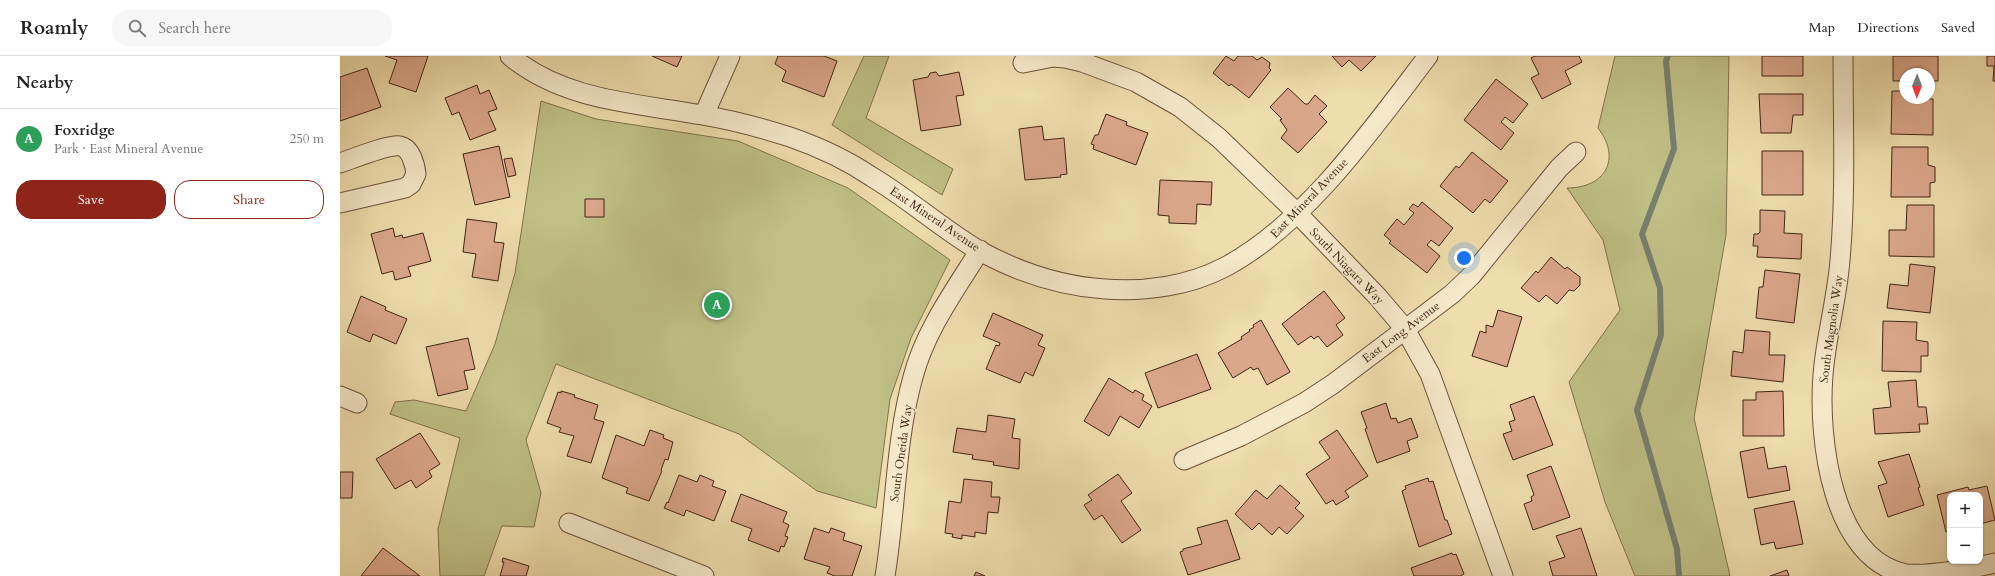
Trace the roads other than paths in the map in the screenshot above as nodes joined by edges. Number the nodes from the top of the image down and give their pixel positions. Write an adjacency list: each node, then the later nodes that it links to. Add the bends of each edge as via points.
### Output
1 (510, 56): 6 (street, East Mineral Avenue, via 519,64 552,82 584,94)
2 (730, 56): 6 (street)
3 (1428, 56): 10 (street, East Mineral Avenue, via 1349,156)
4 (1843, 56): 15 (street, South Magnolia Way, via 1843,216 1838,290 1822,374 1822,415 1834,495 1847,527 1860,545 1878,563 1891,570 1906,574 1947,573)
5 (1023, 63): 10 (street, South Niagara Way, via 1054,57 1076,60 1106,69 1159,94 1219,138)
6 (704, 115): 11 (street, East Mineral Avenue, via 778,133 828,152 873,177)
7 (1576, 152): 12 (street, East Long Avenue, via 1559,168 1471,276 1452,294)
8 (340, 163): 9 (street, via 400,146 411,156 416,174 411,184 405,188)
9 (340, 203)
10 (1296, 214): 11 (street, East Mineral Avenue, via 1268,239 1223,268 1198,278 1149,289 1094,289 1070,284 1022,270); 12 (street, South Niagara Way, via 1377,296)
11 (980, 250): 17 (street, South Oneida Way, via 931,332 913,376 902,431)
12 (1405, 329): 13 (street, East Long Avenue, via 1304,403 1241,436); 18 (street, South Niagara Way, via 1421,356 1439,396)
13 (1184, 460)
14 (569, 523): 16 (street)
15 (1995, 562)
16 (704, 576)
17 (885, 576)
18 (1503, 576)

